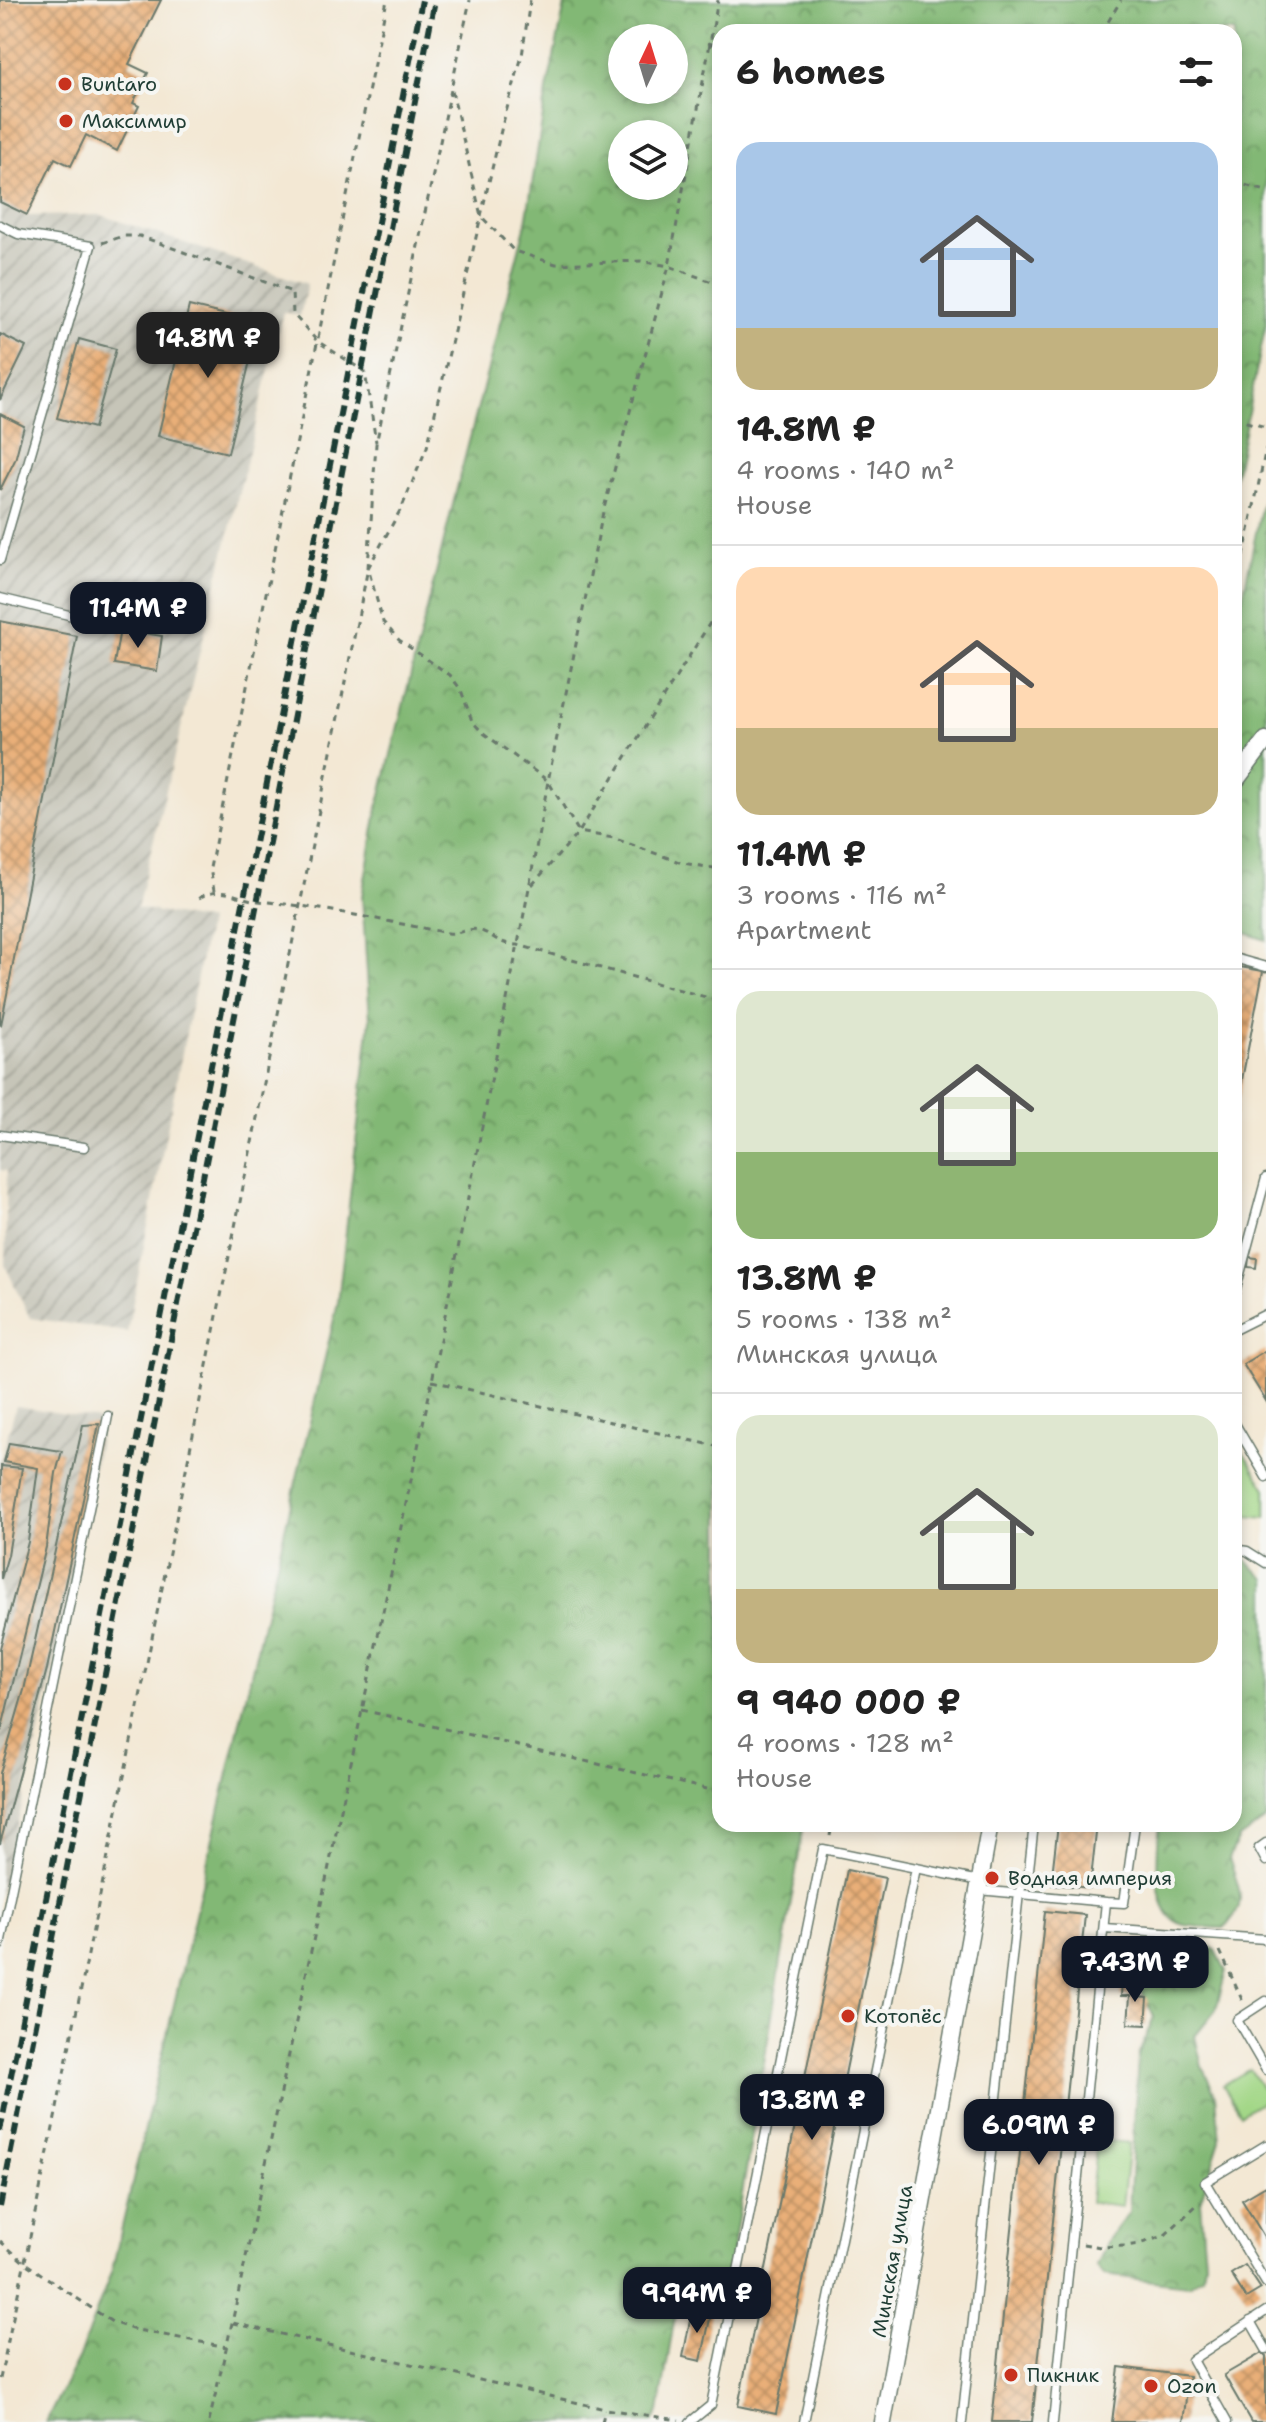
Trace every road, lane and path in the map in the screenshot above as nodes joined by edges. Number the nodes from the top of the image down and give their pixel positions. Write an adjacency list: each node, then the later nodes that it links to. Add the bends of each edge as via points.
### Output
1 (387, 0): 19 (path)
2 (470, 0): 11 (path)
3 (530, 0): 14 (path, via 522,56)
4 (718, 0): 6 (path)
5 (1121, 0): 7 (path)
6 (712, 24)
7 (1107, 24)
8 (712, 26): 9 (path)
9 (708, 43): 10 (path); 17 (path)
10 (712, 44)
11 (452, 88): 14 (path); 22 (path)
12 (1242, 184): 13 (path)
13 (1266, 191)
14 (481, 216): 17 (path, via 514,251 556,264 641,261); 26 (path, via 427,447)
15 (0, 225): 16 (lane, via 18,234)
16 (91, 246): 19 (path, via 140,236 292,292 293,314); 24 (lane)
17 (669, 266): 18 (path); 32 (path, via 603,512)
18 (712, 282)
19 (317, 341): 22 (path, via 365,372); 36 (path, via 210,868)
20 (1242, 421): 21 (path)
21 (1266, 427)
22 (376, 444): 26 (path)
23 (1266, 448): 25 (path)
24 (0, 560)
25 (1242, 564)
26 (368, 568): 32 (path, via 383,622 399,640 450,675 482,732); 38 (path)
27 (0, 598): 29 (lane)
28 (712, 620): 33 (path)
29 (105, 624)
30 (1266, 740): 31 (street)
31 (1242, 772)
32 (548, 781): 33 (path); 35 (path)
33 (579, 832): 34 (path); 35 (path)
34 (712, 868)
35 (529, 888): 39 (path)
36 (214, 891): 37 (path); 38 (path)
37 (199, 898)
38 (299, 904): 39 (path, via 453,934 479,930 503,945); 78 (path)
39 (518, 945): 42 (path); 49 (path)
40 (1242, 960): 41 (lane)
41 (1266, 967)
42 (712, 999)
43 (0, 1135): 44 (lane)
44 (84, 1147)
45 (1266, 1178): 46 (lane)
46 (1242, 1266)
47 (1266, 1314): 48 (lane)
48 (1242, 1326)
49 (432, 1381): 52 (path); 56 (path)
50 (108, 1416): 70 (lane)
51 (1242, 1436): 53 (lane)
52 (712, 1445)
53 (1266, 1477)
54 (1242, 1550): 55 (lane)
55 (1266, 1563)
56 (362, 1710): 57 (path); 82 (path)
57 (712, 1790)
58 (989, 1832): 64 (street, Минская улица)
59 (1033, 1832): 65 (lane, via 1029,1869)
60 (1134, 1832): 66 (lane, via 1124,1903)
61 (1266, 1843): 62 (lane, via 1259,1848)
62 (1266, 1861)
63 (916, 1868): 64 (lane); 89 (lane, via 823,1849 711,2405); 90 (lane)
64 (979, 1885): 65 (lane); 91 (street, Минская улица)
65 (1019, 1893): 66 (lane); 92 (lane)
66 (1106, 1902): 67 (lane)
67 (1104, 1928): 68 (lane); 77 (lane)
68 (1213, 1935): 69 (lane); 72 (path)
69 (1266, 1939)
70 (0, 1945)
71 (1266, 2001): 72 (lane)
72 (1247, 2013): 73 (lane, via 1237,2020)
73 (1266, 2070)
74 (1266, 2145): 75 (lane)
75 (1205, 2182): 77 (path, via 1200,2204 1164,2236 1126,2246); 79 (lane)
76 (0, 2241): 78 (path)
77 (1071, 2244): 93 (lane)
78 (25, 2263): 83 (path, via 112,2322); 85 (path)
79 (1266, 2283)
80 (1266, 2311): 81 (lane)
81 (1250, 2321): 84 (lane); 94 (lane, via 1192,2360)
82 (232, 2323): 83 (path); 86 (path)
83 (227, 2347): 87 (path)
84 (1266, 2349)
85 (0, 2379)
86 (605, 2409): 88 (path); 89 (path)
87 (209, 2422)
88 (602, 2422)
89 (691, 2422)
90 (804, 2422)
91 (883, 2422)
92 (962, 2422)
93 (1053, 2422)
94 (1227, 2422)

